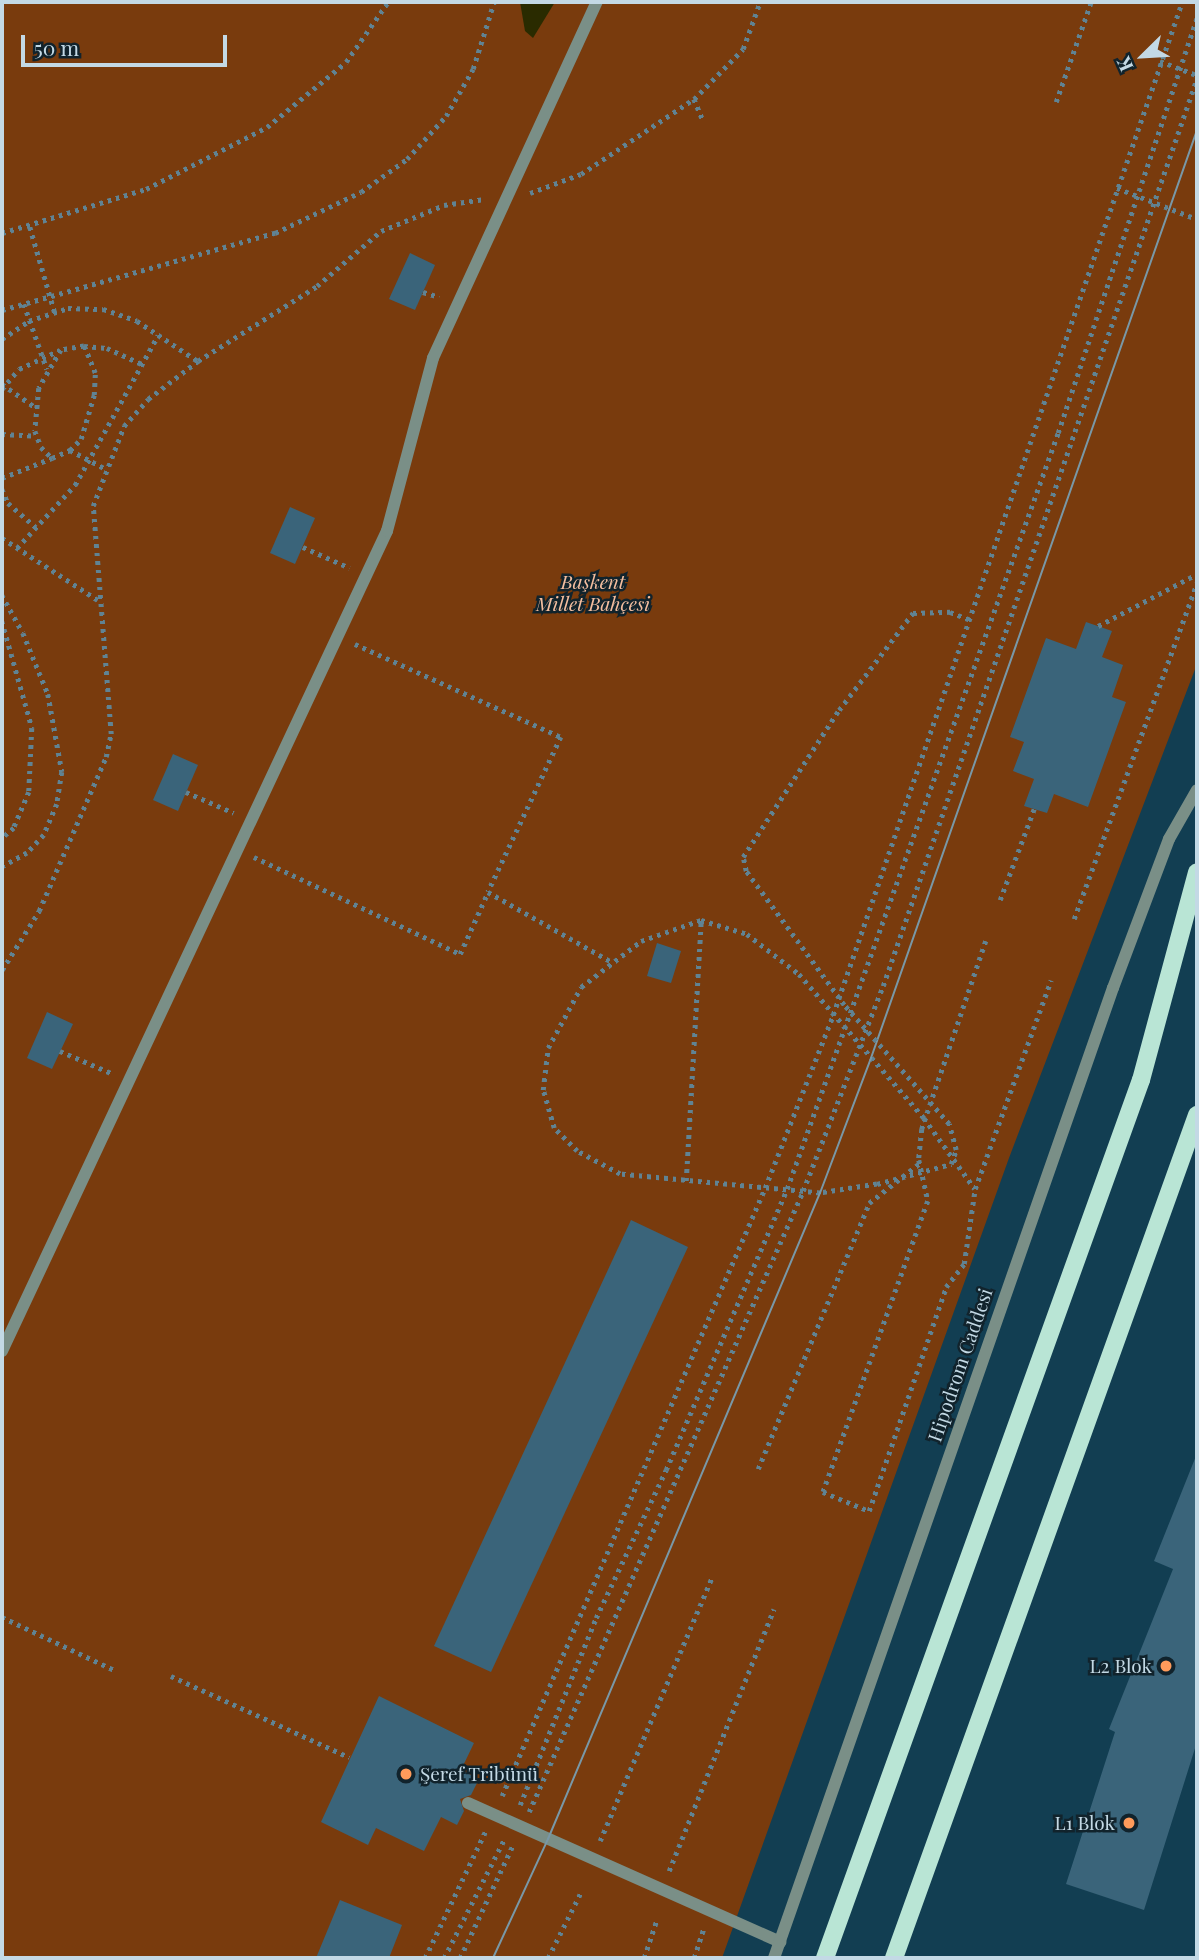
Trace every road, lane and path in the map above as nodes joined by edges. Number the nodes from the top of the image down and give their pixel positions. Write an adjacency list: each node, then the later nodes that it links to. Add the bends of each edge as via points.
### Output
1 (388, 2): 20 (path, via 346,62 267,127 146,189)
2 (494, 2): 22 (path, via 472,69 446,116 407,159 361,192 275,233)
3 (597, 2): 50 (street, via 433,358 387,531)
4 (760, 2): 11 (path, via 743,49)
5 (1091, 2): 12 (path)
6 (1182, 2): 8 (path)
7 (1197, 17): 9 (path)
8 (1160, 61): 9 (path); 14 (path)
9 (1180, 68): 10 (path); 16 (path)
10 (1197, 77): 18 (path)
11 (694, 99): 13 (path); 15 (path, via 581,174 545,191)
12 (1056, 102)
13 (703, 120)
14 (1116, 188): 16 (path); 54 (path)
15 (519, 195)
16 (1136, 195): 18 (path); 75 (path, via 1058,433)
17 (490, 198): 32 (path, via 444,205 393,223 317,286)
18 (1155, 202): 19 (path); 76 (path)
19 (1197, 219)
20 (30, 227): 21 (path); 22 (path)
21 (2, 233)
22 (50, 297): 23 (path); 25 (path)
23 (24, 304): 24 (path); 26 (path)
24 (2, 310)
25 (54, 313): 26 (path); 27 (path, via 103,309 137,321)
26 (29, 321): 28 (path); 31 (path)
27 (158, 335): 32 (path); 33 (path)
28 (2, 339)
29 (84, 346): 30 (path); 33 (path, via 107,348); 39 (path, via 94,373 94,394 81,439)
30 (61, 350): 31 (path); 34 (path)
31 (42, 356): 34 (path); 35 (path, via 19,369)
32 (198, 361): 42 (path, via 124,426)
33 (144, 365): 41 (path)
34 (48, 369): 36 (path)
35 (3, 386): 36 (path)
36 (35, 407): 38 (path)
37 (2, 434): 38 (path)
38 (36, 436): 40 (path)
39 (70, 450): 40 (path); 41 (path)
40 (51, 458): 43 (path)
41 (90, 460): 42 (path); 45 (path, via 75,485)
42 (104, 468): 53 (path, via 93,506)
43 (2, 478)
44 (2, 489): 45 (path, via 8,503)
45 (36, 527): 48 (path)
46 (2, 538): 48 (path)
47 (303, 547): 50 (path)
48 (17, 548): 53 (path)
49 (1197, 574): 56 (path)
50 (367, 575): 57 (street)
51 (1197, 583): 68 (path)
52 (2, 595): 64 (path, via 48,694 62,772 57,804 44,835 27,853)
53 (99, 600): 72 (path, via 111,734 106,757 39,911)
54 (971, 620): 74 (path); 86 (path, bridge, via 950,612 913,613 839,710 743,858 746,871 844,1005 948,1124 956,1150 951,1164 877,1184 820,1193)
55 (2, 621): 62 (path, via 32,728 29,792 15,828)
56 (1098, 626)
57 (338, 636): 61 (street); 66 (path, via 561,737)
58 (1197, 790): 103 (street, Hipodrom Caddesi, via 1169,839 1113,988)
59 (186, 792): 61 (path)
60 (1034, 808): 67 (path)
61 (251, 821): 63 (street)
62 (2, 838)
63 (238, 849): 66 (path, via 460,954); 78 (street)
64 (2, 867)
65 (1197, 872): 111 (main road, via 1141,1080)
66 (488, 892): 71 (path)
67 (1000, 900)
68 (1074, 919)
69 (701, 920): 71 (path, via 641,941); 74 (path, via 747,934 799,974); 82 (path)
70 (986, 941): 80 (path)
71 (610, 962): 82 (path, via 581,987 548,1048 543,1090 547,1108 554,1128 577,1151 598,1163 620,1174)
72 (2, 970)
73 (1051, 980): 85 (path)
74 (833, 1015): 75 (path); 83 (path)
75 (847, 1031): 76 (path); 84 (path)
76 (860, 1045): 80 (path); 86 (path)
77 (61, 1051): 78 (path)
78 (128, 1081): 87 (street)
79 (1197, 1115): 112 (main road)
80 (924, 1118): 81 (path); 85 (path)
81 (920, 1163): 85 (path, via 928,1201 823,1492 869,1511 946,1287 964,1264); 88 (path, via 869,1203)
82 (686, 1181): 83 (path)
83 (765, 1188): 84 (path); 96 (path)
84 (787, 1189): 86 (path); 97 (path, via 672,1458 596,1618)
85 (975, 1189)
86 (803, 1191): 97 (path)
87 (2, 1351)
88 (758, 1469)
89 (712, 1577): 98 (path)
90 (775, 1609): 99 (path)
91 (2, 1617): 92 (path)
92 (116, 1671)
93 (171, 1676): 94 (path)
94 (349, 1757)
95 (468, 1803): 96 (street)
96 (494, 1815): 97 (street); 104 (path)
97 (517, 1825): 99 (street); 105 (path); 106 (path)
98 (596, 1851)
99 (661, 1889): 101 (street)
100 (580, 1894): 107 (path)
101 (711, 1911): 103 (street); 109 (path)
102 (657, 1919): 108 (path)
103 (780, 1942): 110 (street, Hipodrom Caddesi)
104 (425, 1958)
105 (444, 1958)
106 (460, 1958)
107 (548, 1958)
108 (644, 1958)
109 (694, 1958)
110 (774, 1958)
111 (825, 1958)
112 (894, 1958)

